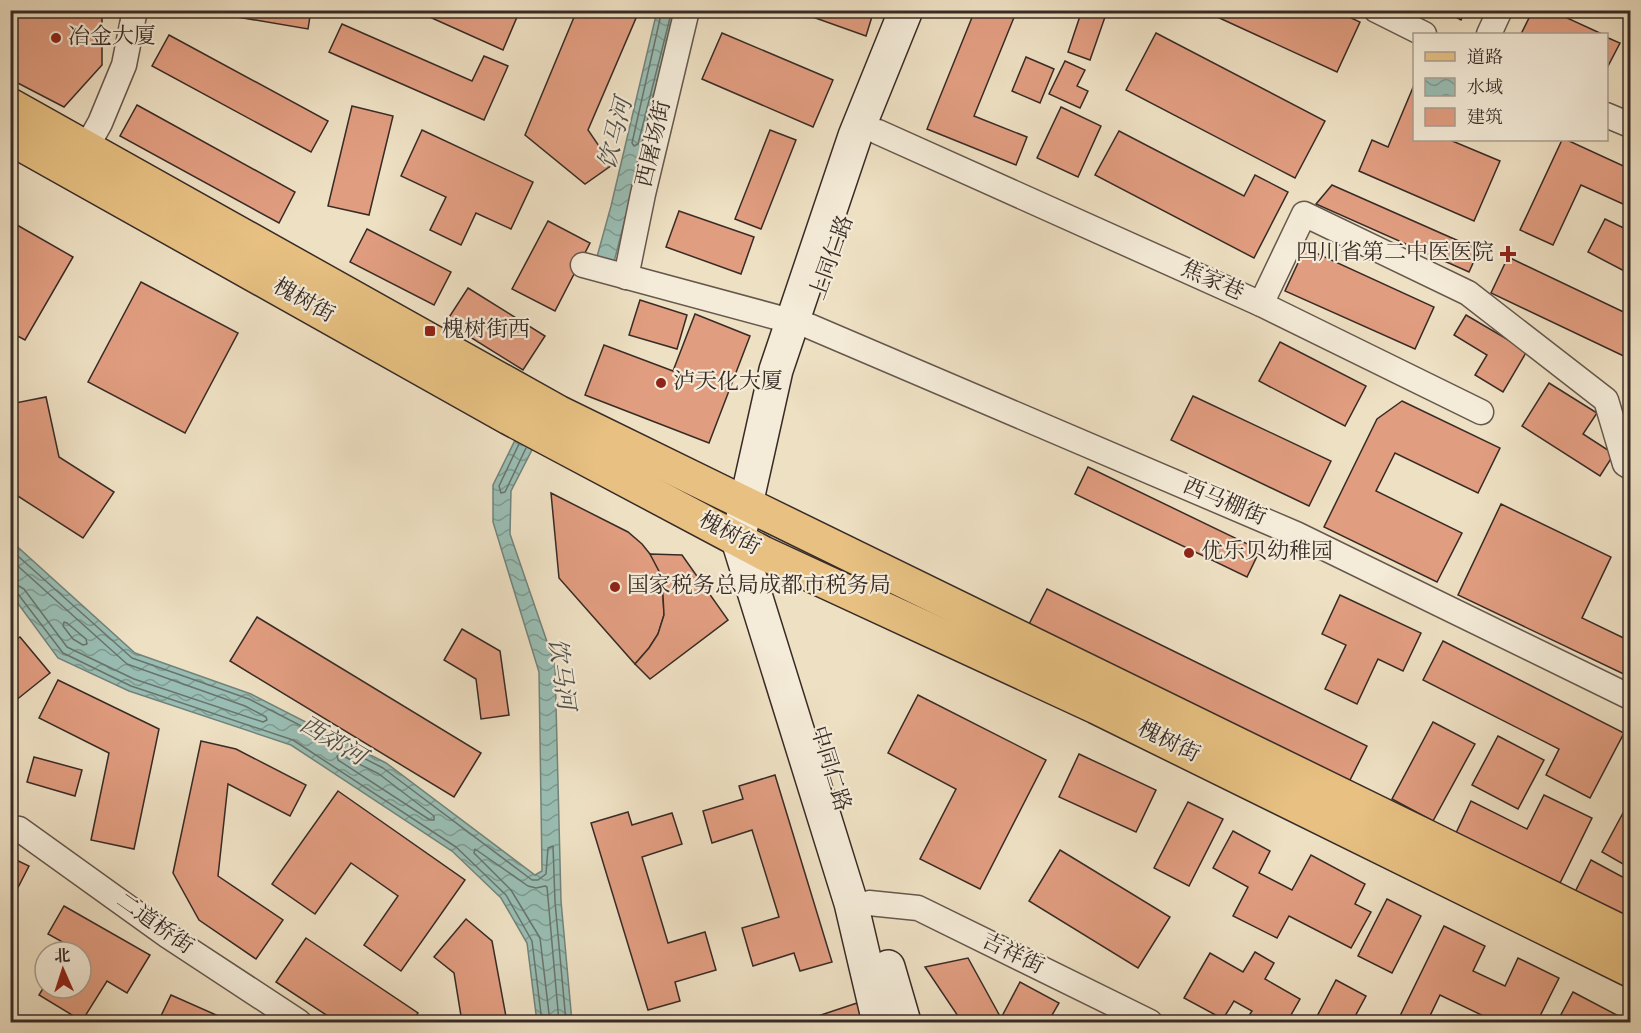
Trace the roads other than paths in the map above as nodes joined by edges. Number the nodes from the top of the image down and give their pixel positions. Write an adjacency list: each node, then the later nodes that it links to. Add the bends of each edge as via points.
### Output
1 (135, 10): 14 (street, via 124,65 100,123)
2 (687, 10): 16 (street, 西屠场街)
3 (906, 10): 18 (street, via 855,136)
4 (926, 10): 12 (street, 上同仁路)
5 (1376, 10): 7 (street)
6 (1500, 10): 8 (street)
7 (1422, 33)
8 (1489, 33)
9 (10, 105): 14 (main road, 槐树街)
10 (1608, 116): 11 (street)
11 (1630, 125)
12 (878, 132): 17 (street, 焦家巷); 18 (street, 上同仁路)
13 (10, 138): 14 (main road, 槐树街)
14 (79, 160): 21 (main road, 槐树街, via 558,412); 22 (main road, 槐树街, via 509,418)
15 (583, 265): 16 (street)
16 (626, 278): 18 (street)
17 (1261, 304): 19 (street); 20 (street, 焦家巷, via 1304,214 1468,293 1597,393 1606,400 1625,464)
18 (801, 323): 21 (street, 上同仁路); 23 (street, 西马棚街, via 1296,534)
19 (1481, 412)
20 (1630, 467)
21 (754, 509): 22 (street, 中同仁路); 26 (main road, 槐树街)
22 (751, 546): 25 (street, 中同仁路); 27 (main road, 槐树街, via 1096,707); 29 (street, via 850,903)
23 (1630, 697)
24 (10, 828): 28 (street, 二道桥街, via 19,829 168,936)
25 (869, 903): 30 (street, 中同仁路); 31 (street, 吉祥街, via 918,908)
26 (1630, 936)
27 (1630, 970)
28 (299, 1023)
29 (879, 1023)
30 (904, 1023)
31 (1150, 1023)

